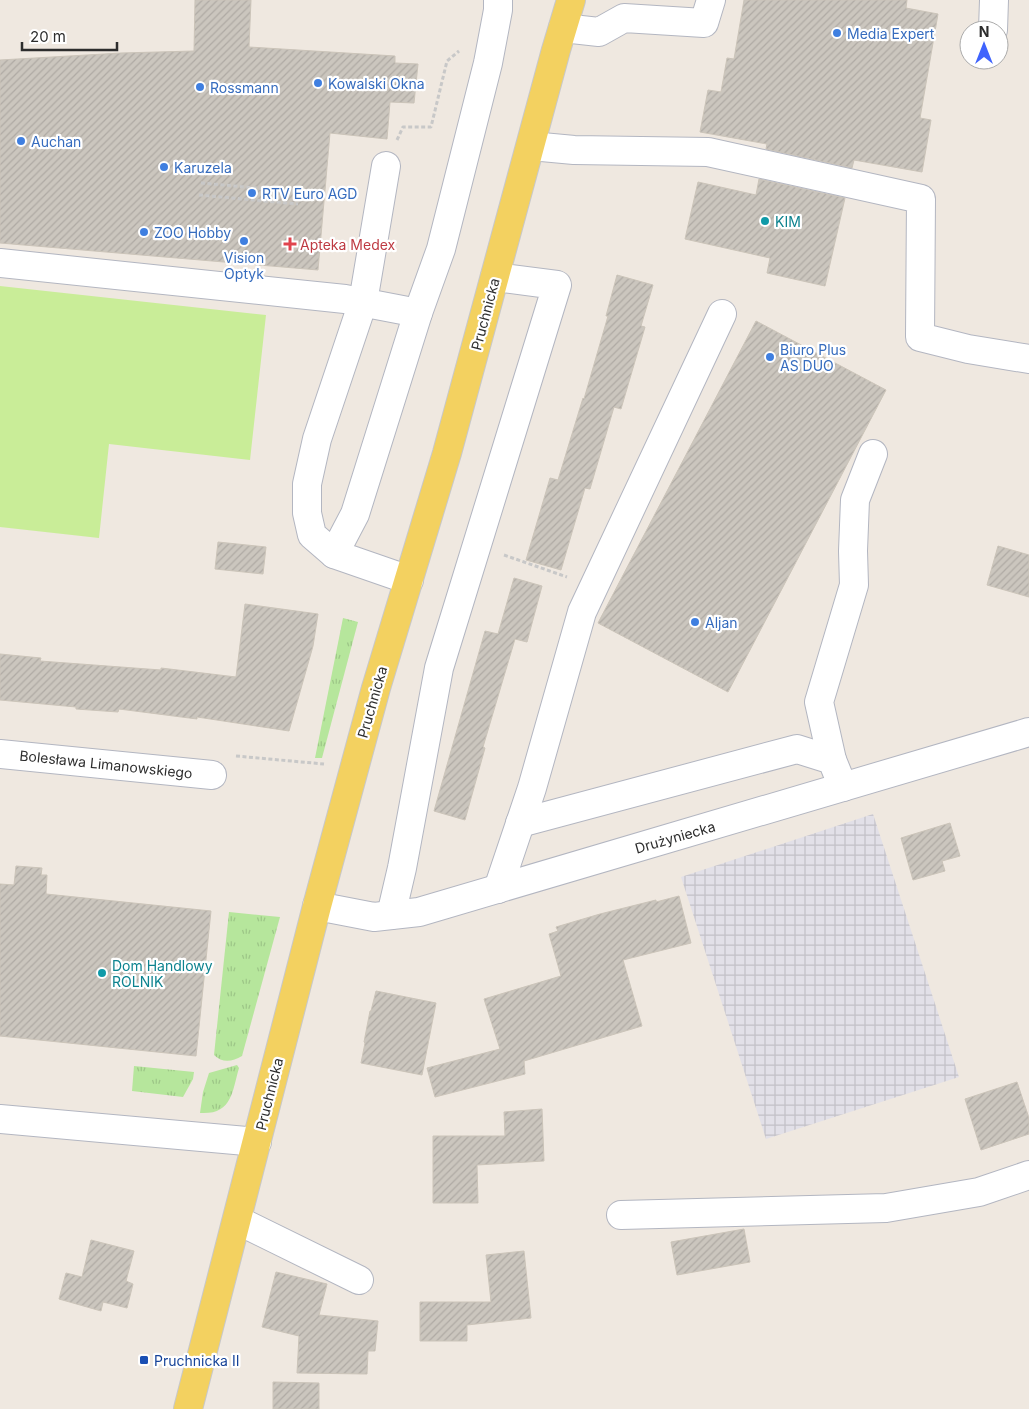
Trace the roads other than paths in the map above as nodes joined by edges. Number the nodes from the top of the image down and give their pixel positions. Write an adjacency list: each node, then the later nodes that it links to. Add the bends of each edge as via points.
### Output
1 (498, 0): 12 (street, via 488,63 443,240)
2 (571, 0): 6 (main road, Pruchnicka)
3 (711, 0): 6 (street, via 704,23 624,18 599,32)
4 (994, 0): 5 (street)
5 (993, 20)
6 (563, 28): 7 (main road, Pruchnicka)
7 (531, 146): 10 (main road, Pruchnicka); 14 (street, via 574,150 708,152 921,199 920,337)
8 (386, 166): 11 (street)
9 (0, 264): 11 (street)
10 (495, 277): 17 (main road, Pruchnicka, via 448,453); 26 (street, via 557,285 439,668)
11 (363, 302): 12 (street); 16 (street, via 317,439 307,484 307,512 312,535)
12 (418, 313): 16 (street, via 355,514)
13 (722, 314): 23 (street, via 582,612)
14 (1029, 360)
15 (873, 454): 20 (street, via 855,500 854,584 819,702)
16 (334, 554): 17 (street)
17 (409, 580): 25 (main road, Pruchnicka)
18 (1029, 732): 22 (street, Drużyniecka)
19 (0, 754): 21 (street, Bolesława Limanowskiego)
20 (832, 760): 22 (street); 23 (street, via 797,749)
21 (212, 775)
22 (843, 787): 24 (street, Drużyniecka)
23 (520, 823): 24 (street)
24 (498, 889): 26 (street, Drużyniecka, via 419,912)
25 (317, 906): 26 (street, Drużyniecka, via 374,917); 28 (main road, Pruchnicka)
26 (391, 915)
27 (0, 1119): 28 (street)
28 (257, 1142): 31 (main road, Pruchnicka)
29 (1029, 1175): 30 (street, via 979,1192 886,1208)
30 (621, 1215)
31 (237, 1220): 32 (street); 33 (main road, Pruchnicka)
32 (359, 1280)
33 (188, 1409)

